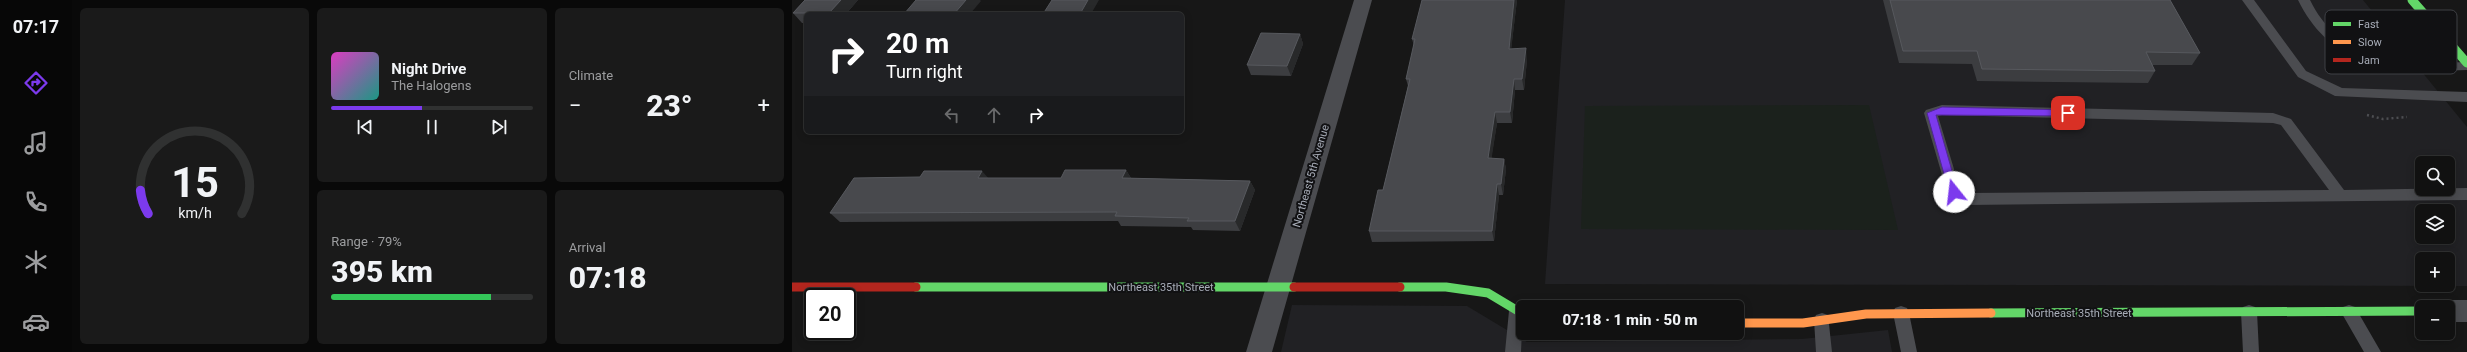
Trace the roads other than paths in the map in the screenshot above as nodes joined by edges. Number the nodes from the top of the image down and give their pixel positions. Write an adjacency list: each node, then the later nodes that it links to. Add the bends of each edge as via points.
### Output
1 (1363, 0): 15 (street, Northeast 5th Avenue)
2 (2248, 0): 11 (lane, via 2302,74 2340,92)
3 (2304, 0): 6 (lane, via 2317,24)
4 (2412, 0): 5 (street)
5 (2421, 10)
6 (2325, 31)
7 (2457, 52): 8 (street)
8 (2467, 63)
9 (2457, 66): 10 (lane)
10 (2467, 66)
11 (2467, 98)
12 (2339, 194): 12 (lane, via 1966,199 1954,192 1931,113 1942,110 2273,118 2286,122); 13 (lane)
13 (2467, 194)
14 (792, 287): 15 (street, Northeast 35th Street)
15 (1278, 287): 16 (street, Northeast 35th Street, via 1446,287 1488,293); 26 (street, Northeast 5th Avenue)
16 (1516, 310)
17 (2455, 311): 18 (street)
18 (2467, 311)
19 (2249, 312): 20 (street, Northeast 35th Street); 22 (street, Northeast 35th Street); 30 (lane)
20 (2350, 312): 21 (street, Northeast 35th Street); 31 (lane)
21 (2415, 312)
22 (1901, 313): 23 (street, Northeast 35th Street, via 1866,314); 29 (lane)
23 (1822, 320): 24 (street, Northeast 35th Street); 28 (lane)
24 (1744, 323)
25 (1516, 335): 27 (lane)
26 (1259, 352)
27 (1513, 352)
28 (1824, 352)
29 (1909, 352)
30 (2251, 352)
31 (2373, 352)

